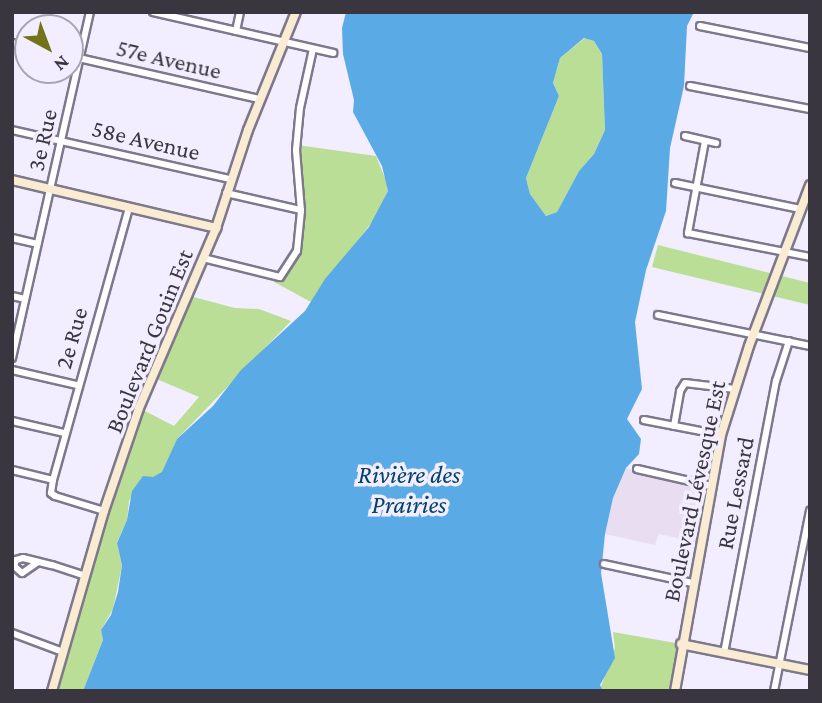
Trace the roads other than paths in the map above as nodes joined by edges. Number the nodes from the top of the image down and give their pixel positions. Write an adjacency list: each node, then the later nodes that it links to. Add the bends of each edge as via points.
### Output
1 (90, 12): 7 (street, 3e Rue)
2 (153, 12): 6 (street)
3 (240, 12): 6 (street)
4 (296, 12): 8 (street, Boulevard Gouin Est)
5 (700, 26): 9 (street)
6 (236, 31): 8 (street)
7 (84, 40)
8 (284, 42): 10 (street); 15 (street, Boulevard Gouin Est)
9 (810, 48)
10 (313, 49): 11 (street); 31 (street, via 296,150)
11 (333, 53)
12 (84, 59): 15 (street, 57e Avenue)
13 (74, 84): 19 (street, 3e Rue)
14 (690, 86): 16 (street)
15 (260, 99): 22 (street, Boulevard Gouin Est)
16 (810, 110)
17 (12, 130): 19 (street, 58e Avenue)
18 (685, 136): 20 (street)
19 (61, 140): 22 (street, 58e Avenue); 27 (street, 3e Rue)
20 (705, 141): 21 (street); 26 (street)
21 (716, 143)
22 (230, 179): 28 (street, Boulevard Gouin Est)
23 (12, 180): 27 (street)
24 (675, 183): 26 (street)
25 (810, 185): 30 (street, Boulevard Lévesque Est)
26 (696, 187): 30 (street); 35 (street, via 688,233)
27 (51, 189): 29 (street); 34 (street, 3e Rue)
28 (226, 193): 31 (street); 32 (street, Boulevard Gouin Est)
29 (129, 208): 32 (street); 46 (street, 2e Rue)
30 (800, 209): 35 (street, Boulevard Lévesque Est)
31 (301, 210): 37 (street, via 297,251 280,277)
32 (216, 229): 37 (street, Boulevard Gouin Est)
33 (12, 238): 34 (street)
34 (37, 244): 39 (street, 3e Rue)
35 (783, 251): 36 (street); 41 (street, Boulevard Lévesque Est)
36 (810, 257)
37 (203, 258): 57 (street, Boulevard Gouin Est, via 139,408)
38 (12, 296): 39 (street)
39 (25, 299): 44 (street, 3e Rue)
40 (658, 315): 41 (street)
41 (754, 334): 42 (street); 47 (street, Boulevard Lévesque Est)
42 (789, 341): 43 (street); 66 (street, Rue Lessard, via 776,381)
43 (810, 346)
44 (12, 358)
45 (12, 370): 46 (street)
46 (77, 385): 51 (street, 2e Rue)
47 (734, 389): 50 (street, via 685,383); 52 (street, Boulevard Lévesque Est)
48 (644, 420): 50 (street)
49 (12, 421): 51 (street)
50 (674, 426): 52 (street)
51 (64, 433): 55 (street, 2e Rue)
52 (721, 435): 56 (street, Boulevard Lévesque Est)
53 (637, 469): 56 (street)
54 (12, 470): 55 (street)
55 (53, 480): 57 (street, via 51,493 55,496)
56 (712, 486): 62 (street, Boulevard Lévesque Est)
57 (104, 511): 61 (street, Boulevard Gouin Est)
58 (810, 511): 67 (street)
59 (38, 562): 61 (street)
60 (604, 564): 62 (street)
61 (85, 576): 65 (street, Boulevard Gouin Est)
62 (693, 583): 64 (street, Boulevard Lévesque Est)
63 (12, 632): 65 (street)
64 (681, 643): 66 (street); 70 (street, Boulevard Lévesque Est)
65 (63, 652): 69 (street, Boulevard Gouin Est)
66 (724, 653): 67 (street)
67 (780, 664): 68 (street); 71 (street)
68 (810, 670)
69 (52, 691)
70 (675, 691)
71 (774, 691)

